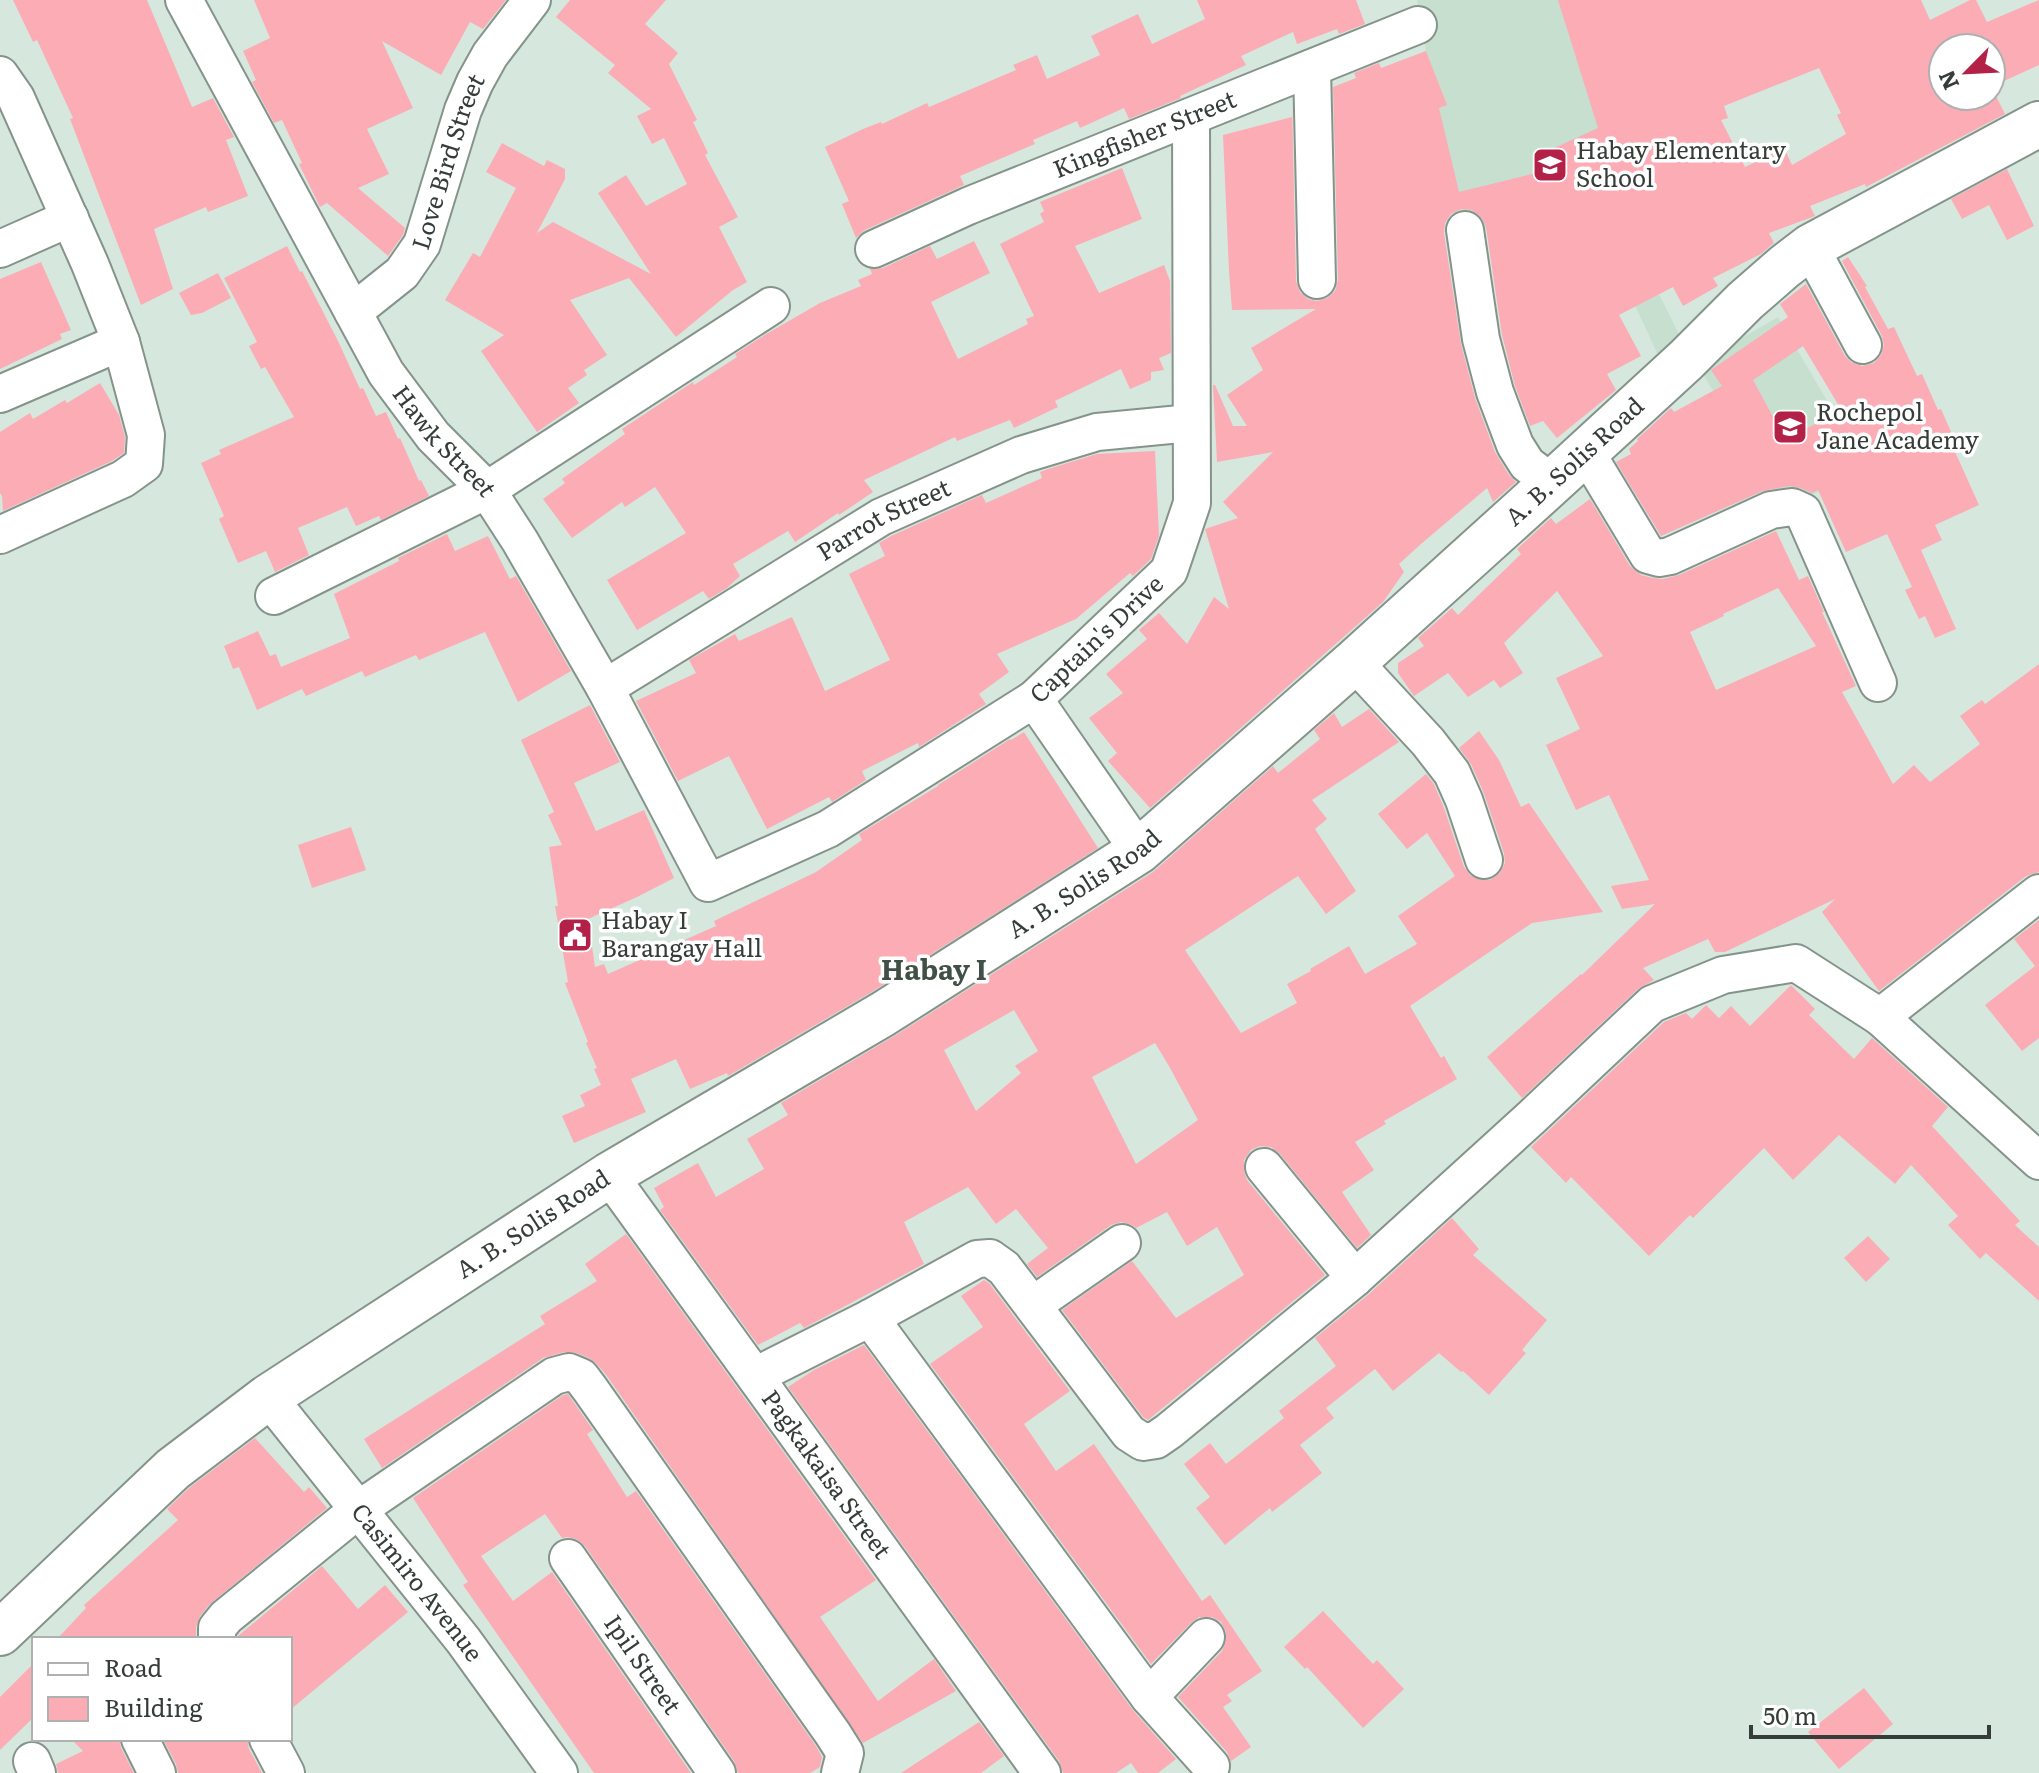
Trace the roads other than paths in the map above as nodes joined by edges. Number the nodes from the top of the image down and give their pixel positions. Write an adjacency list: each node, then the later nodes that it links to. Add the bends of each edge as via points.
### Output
1 (184, 0): 15 (street, Hawk Street)
2 (532, 0): 15 (street, Love Bird Street, via 475,82 422,244 402,273)
3 (1418, 25): 4 (street, Kingfisher Street)
4 (1312, 68): 6 (street, Kingfisher Street); 13 (street)
5 (5, 93): 8 (street)
6 (1191, 117): 12 (street, Kingfisher Street); 19 (street, Captain's Drive)
7 (2039, 124): 10 (street, A. B. Solis Road)
8 (70, 218): 11 (street); 16 (street)
9 (1465, 230): 21 (street, via 1481,339 1495,392 1515,445 1527,464)
10 (1810, 247): 17 (street); 20 (street, A. B. Solis Road, via 1745,301)
11 (0, 249)
12 (874, 249)
13 (1317, 280)
14 (771, 306): 22 (street)
15 (353, 312): 22 (street, Hawk Street, via 386,373 433,436)
16 (121, 342): 18 (street); 23 (street, via 146,435 144,464 123,479)
17 (1863, 345)
18 (0, 394)
19 (1191, 423): 27 (street, Parrot Street, via 1097,432 1021,455 881,517); 28 (street, Captain's Drive, via 1192,503 1169,571)
20 (1586, 452): 21 (street, A. B. Solis Road); 26 (street, via 1648,555 1670,556 1771,510 1792,507 1803,512)
21 (1552, 483): 25 (street, A. B. Solis Road)
22 (487, 490): 24 (street); 27 (street, Hawk Street)
23 (0, 535)
24 (274, 596)
25 (1354, 662): 29 (street, A. B. Solis Road); 30 (street, via 1452,773)
26 (1878, 683)
27 (605, 688): 31 (street, Hawk Street)
28 (1034, 699): 29 (street); 31 (street, Captain's Drive, via 828,829)
29 (1139, 851): 36 (street, A. B. Solis Road, via 883,1014)
30 (1484, 860)
31 (708, 883)
32 (2039, 893): 33 (street)
33 (1880, 1017): 34 (street); 38 (street, via 1796,963 1723,975 1652,1004)
34 (2039, 1161)
35 (1264, 1167): 38 (street)
36 (609, 1175): 41 (street, Pagkakaisa Street); 42 (street, A. B. Solis Road)
37 (1122, 1243): 39 (street)
38 (1355, 1278): 39 (street, via 1169,1431 1143,1442 1129,1433)
39 (1033, 1305): 40 (street, via 1004,1268 990,1258 977,1259)
40 (870, 1318): 41 (street); 48 (street)
41 (755, 1376): 57 (street, Pagkakaisa Street)
42 (268, 1397): 43 (street, Casimiro Avenue); 45 (street, A. B. Solis Road, via 173,1469)
43 (359, 1509): 46 (street, via 226,1617); 54 (street, Casimiro Avenue); 56 (street, via 554,1376 569,1372 581,1377 833,1734 845,1753)
44 (568, 1558): 55 (street, Ipil Street)
45 (0, 1633)
46 (217, 1633)
47 (1206, 1637): 48 (street)
48 (1149, 1697): 51 (street)
49 (141, 1741): 52 (street)
50 (269, 1741): 53 (street)
51 (1211, 1766)
52 (157, 1773)
53 (286, 1773)
54 (559, 1773)
55 (717, 1773)
56 (840, 1773)
57 (1042, 1773)

